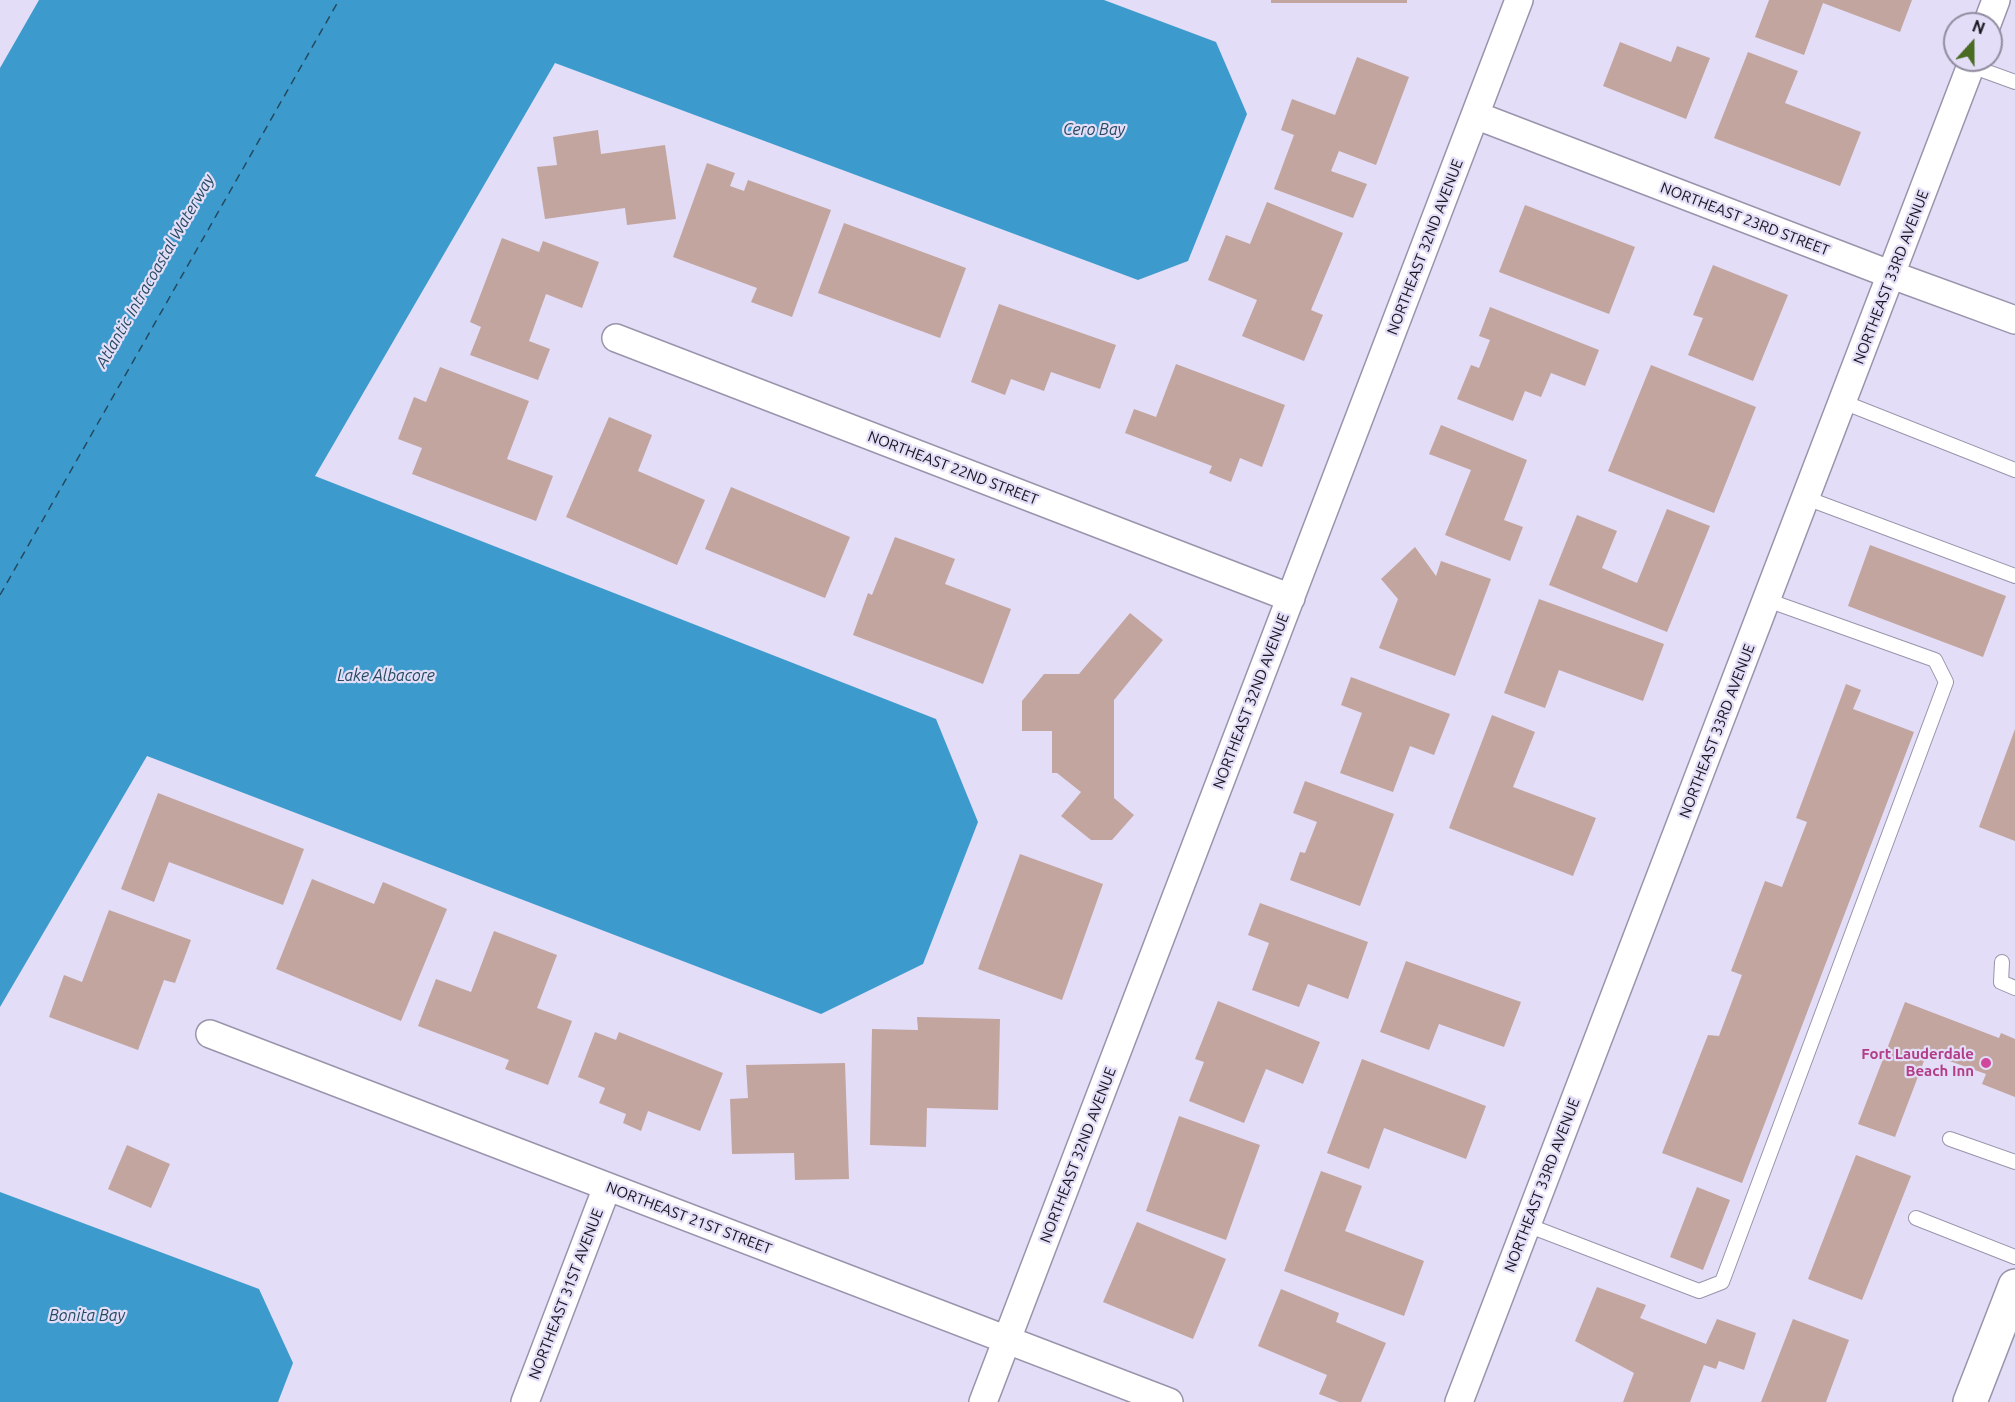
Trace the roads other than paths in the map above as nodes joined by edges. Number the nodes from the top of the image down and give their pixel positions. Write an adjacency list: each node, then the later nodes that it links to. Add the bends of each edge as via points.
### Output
1 (1519, 0): 5 (street, NORTHEAST 32ND AVENUE)
2 (1969, 72): 6 (street, NORTHEAST 33RD AVENUE)
3 (1992, 72): 4 (lane)
4 (2015, 82)
5 (1475, 115): 6 (street, NORTHEAST 23RD STREET); 13 (street, NORTHEAST 32ND AVENUE)
6 (1892, 275): 7 (street, NORTHEAST 23RD STREET); 9 (street, NORTHEAST 33RD AVENUE)
7 (2015, 320)
8 (616, 338): 13 (street, NORTHEAST 22ND STREET)
9 (1843, 402): 10 (lane); 11 (street, NORTHEAST 33RD AVENUE)
10 (2015, 470)
11 (1806, 498): 12 (lane); 14 (street, NORTHEAST 33RD AVENUE)
12 (2015, 576)
13 (1290, 598): 25 (street, NORTHEAST 32ND AVENUE)
14 (1767, 600): 22 (street, NORTHEAST 33RD AVENUE); 22 (lane, via 1935,660 1946,682 1722,1282 1699,1291)
15 (2002, 962): 16 (lane, via 2001,982)
16 (2015, 988)
17 (210, 1034): 20 (street, NORTHEAST 21ST STREET)
18 (1950, 1139): 19 (lane)
19 (2015, 1162)
20 (607, 1187): 25 (street, NORTHEAST 21ST STREET); 26 (street, NORTHEAST 31ST AVENUE)
21 (1916, 1218): 23 (lane)
22 (1527, 1225): 29 (street, NORTHEAST 33RD AVENUE)
23 (2015, 1257)
24 (2015, 1286): 30 (main road)
25 (1007, 1340): 27 (street, NORTHEAST 32ND AVENUE); 28 (street, NORTHEAST 21ST STREET)
26 (525, 1402)
27 (983, 1402)
28 (1169, 1402)
29 (1459, 1402)
30 (1970, 1402)

